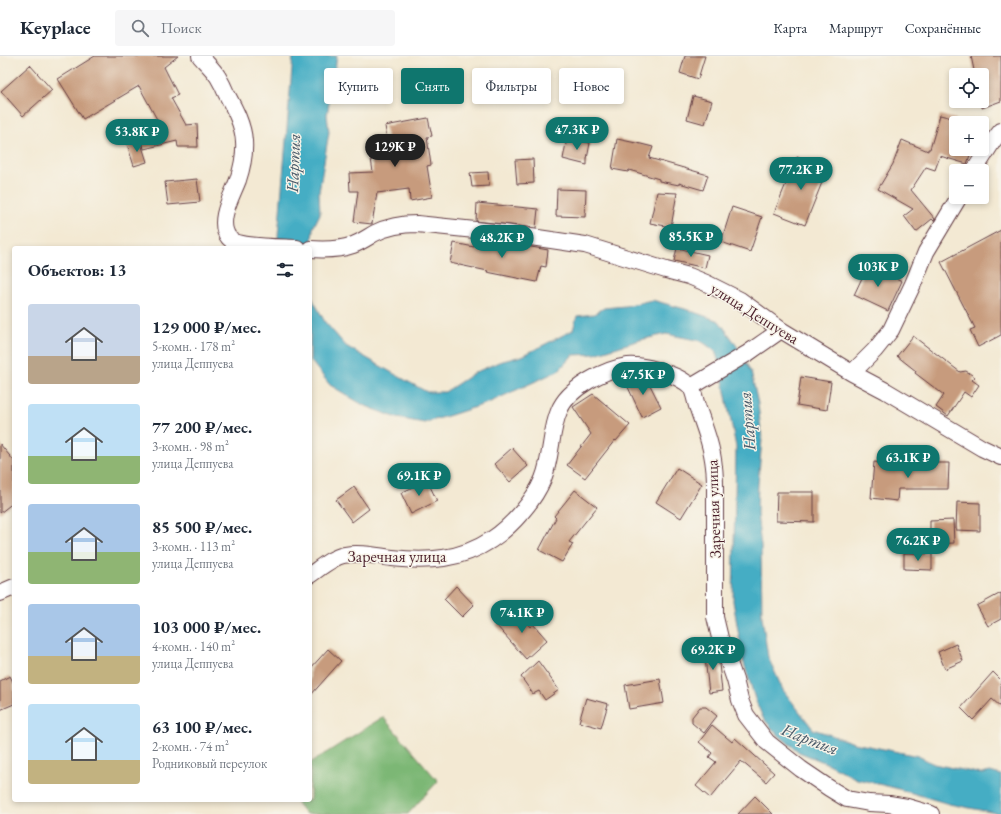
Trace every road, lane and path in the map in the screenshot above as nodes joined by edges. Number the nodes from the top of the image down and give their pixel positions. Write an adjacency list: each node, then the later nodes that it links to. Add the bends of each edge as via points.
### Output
1 (200, 56): 5 (street, via 218,77 237,113 243,131 242,168 229,198 224,219 226,232 230,239 237,243)
2 (1001, 131): 3 (street)
3 (978, 164)
4 (955, 204): 8 (street, via 926,252 891,330)
5 (266, 246)
6 (312, 249): 7 (street, улица Деппуева, via 339,249 353,245 383,229 405,224 504,233 585,245 706,283 740,300)
7 (781, 330): 8 (street, улица Деппуева); 9 (street)
8 (852, 372): 10 (street, улица Деппуева)
9 (691, 387): 11 (street, Заречная улица, via 683,380 670,375 646,367 628,366 610,371 575,390 559,410 543,478 531,501 510,526 471,552 450,558 423,559 343,555); 14 (street, Заречная улица, via 714,467 716,617 720,638 746,715 767,742 801,769 847,799 907,807)
10 (1001, 457)
11 (312, 574)
12 (12, 588): 13 (street)
13 (0, 593)
14 (930, 814)

